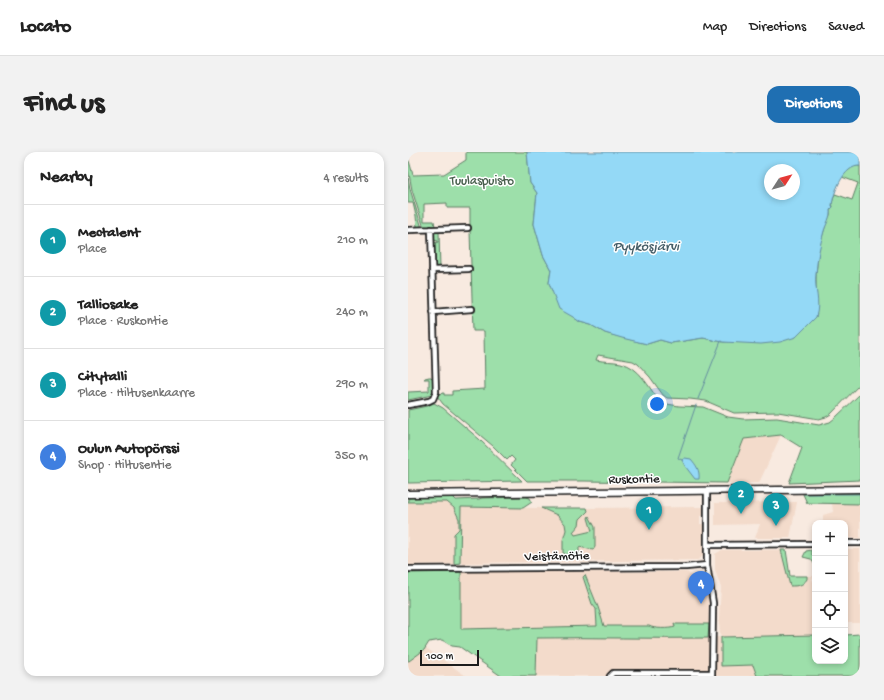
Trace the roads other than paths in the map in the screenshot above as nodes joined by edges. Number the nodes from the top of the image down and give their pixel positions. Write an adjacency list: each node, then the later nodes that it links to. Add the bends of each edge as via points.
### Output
1 (468, 228): 2 (street)
2 (431, 229): 3 (street); 5 (street)
3 (408, 230)
4 (469, 269): 5 (street)
5 (432, 270): 7 (street)
6 (472, 310): 7 (street)
7 (433, 312): 8 (street, via 436,392 429,402)
8 (408, 406)
9 (860, 489): 10 (main road, Ruskontie)
10 (707, 491): 11 (main road, Ruskontie); 15 (street)
11 (408, 494)
12 (848, 543): 13 (street)
13 (860, 543)
14 (812, 544): 15 (street)
15 (707, 545): 16 (street)
16 (707, 565): 17 (street, Veistämötie); 18 (street, via 713,603)
17 (408, 569)
18 (712, 674): 19 (street, via 613,673)
19 (610, 676)

